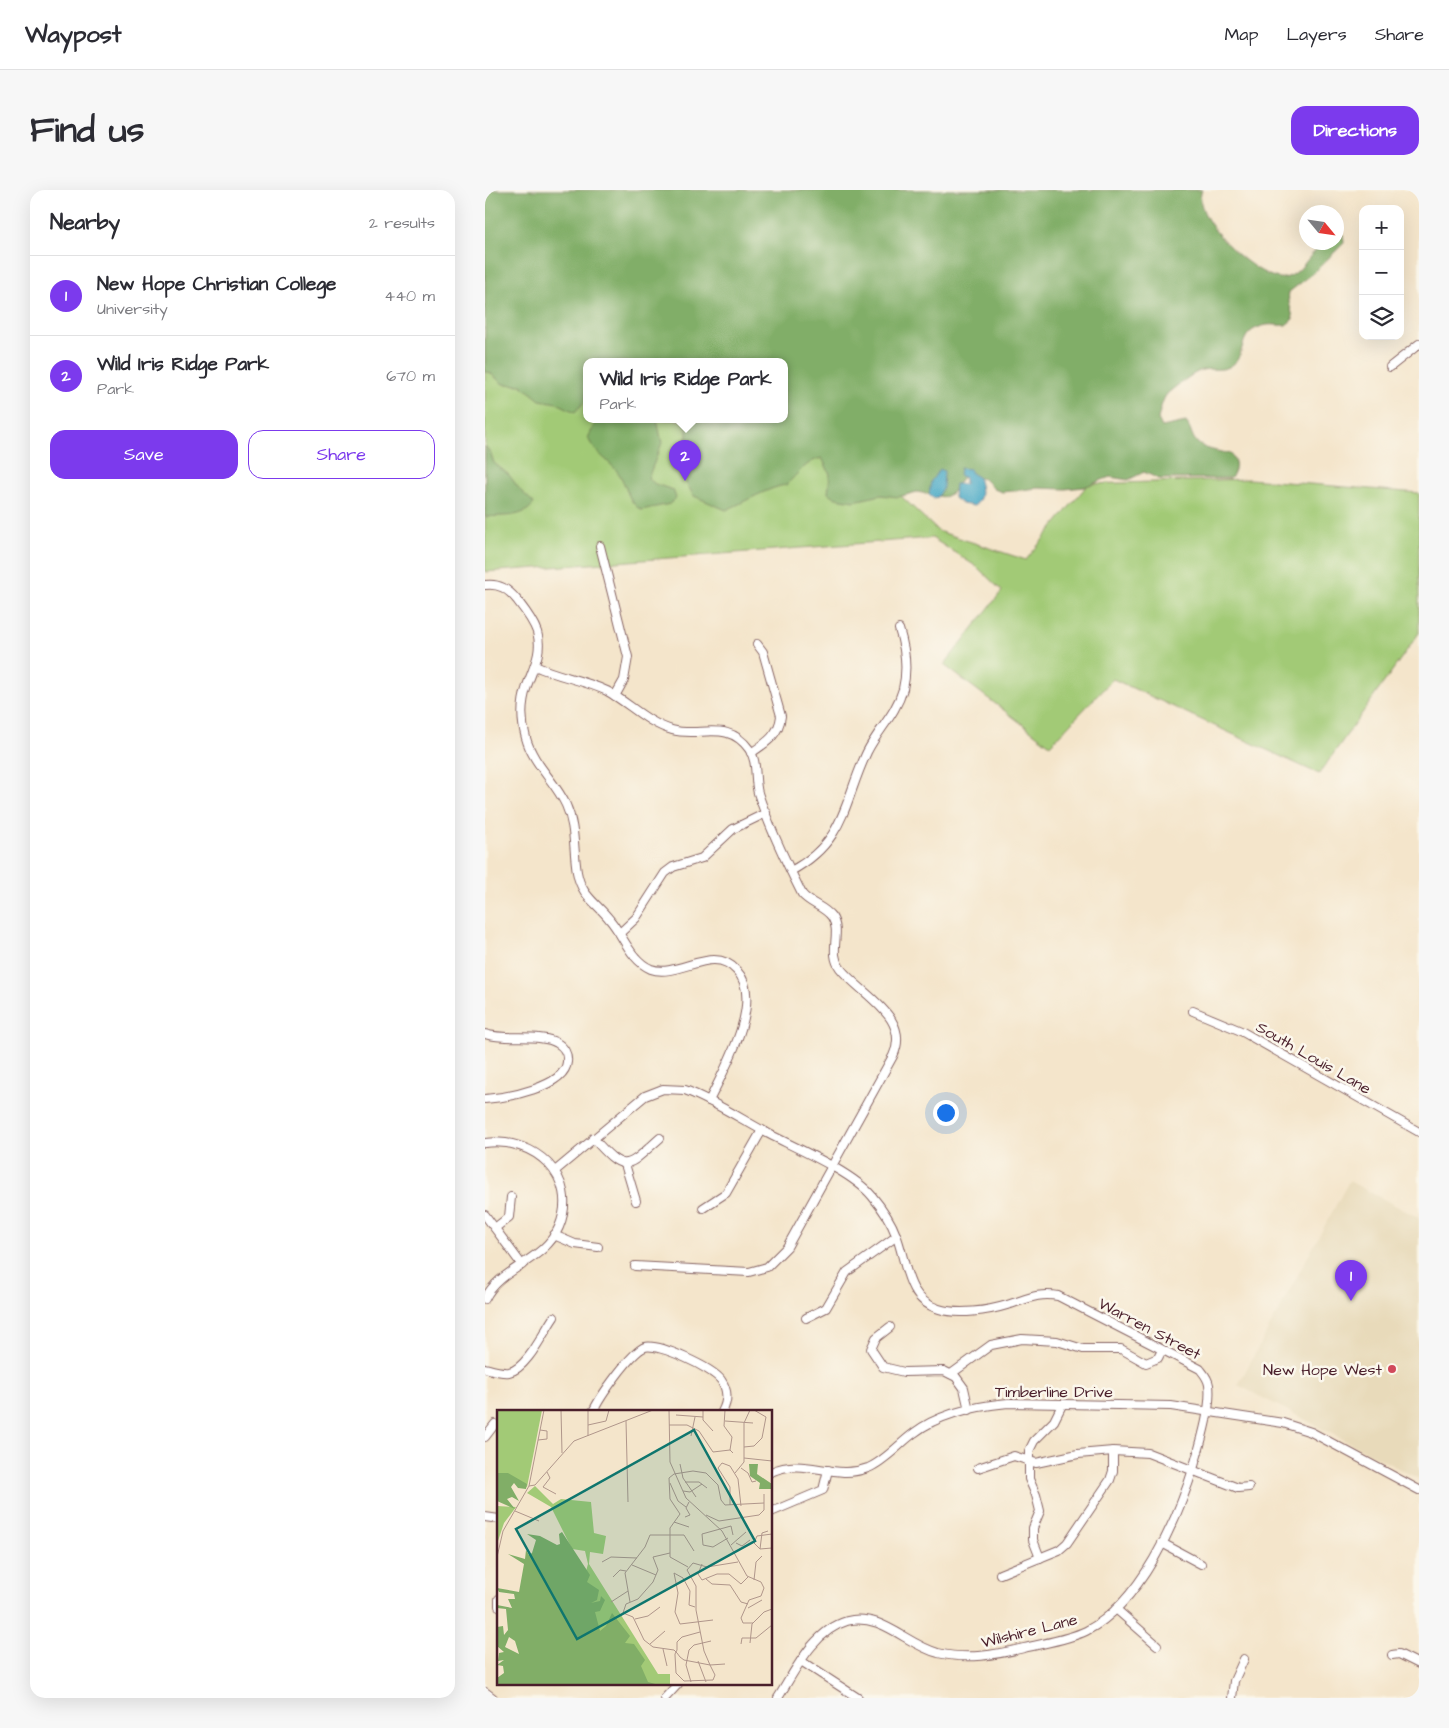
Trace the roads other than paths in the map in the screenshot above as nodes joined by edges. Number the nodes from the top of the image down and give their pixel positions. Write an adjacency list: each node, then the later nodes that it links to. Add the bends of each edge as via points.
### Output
1 (1419, 344): 2 (street)
2 (1390, 367)
3 (601, 546): 8 (street, via 628,657 624,680)
4 (485, 584): 7 (street, via 510,591 528,613 537,631 539,645)
5 (899, 629): 11 (street, via 905,647 905,674 895,708 867,752 831,838 809,861)
6 (757, 644): 9 (street, via 763,652 781,716 773,737)
7 (535, 666): 8 (street, via 593,685); 12 (street, via 522,705 526,739 570,814 581,886)
8 (615, 696): 9 (street, via 667,728 689,733 725,731 739,739)
9 (751, 753): 10 (street)
10 (766, 813): 11 (street); 12 (street, via 733,829 702,858 665,873 636,918)
11 (791, 871): 23 (street, via 803,896 833,918 836,930 834,952 838,965 893,1021 898,1036 893,1056)
12 (620, 933): 16 (street, via 639,961 652,969 664,970 717,960 729,964 740,974 745,999 741,1030)
13 (1193, 1011): 18 (street, South Louis Lane, via 1241,1031)
14 (485, 1034): 15 (street, via 512,1039 551,1040 565,1050 568,1058 559,1078 513,1096)
15 (485, 1099)
16 (709, 1101): 17 (street, Warren Street); 19 (street, Warren Street, via 679,1088 657,1090)
17 (762, 1130): 23 (street, Warren Street); 27 (street, via 727,1192)
18 (1419, 1132)
19 (593, 1138): 22 (street, via 611,1159); 24 (street, Warren Street)
20 (660, 1138): 22 (street, via 634,1161)
21 (485, 1143): 24 (street, via 497,1141 523,1146 535,1152)
22 (625, 1164): 26 (street)
23 (833, 1168): 31 (street, Warren Street, via 869,1193); 34 (street, via 787,1247 775,1261 761,1270)
24 (555, 1171): 30 (street, via 563,1187 564,1214)
25 (511, 1197): 29 (street, via 509,1216)
26 (636, 1201)
27 (703, 1208)
28 (485, 1215): 29 (street)
29 (495, 1228): 33 (street)
30 (554, 1236): 32 (street, via 575,1244); 33 (street, via 540,1254)
31 (897, 1236): 37 (street, via 847,1272 826,1308); 39 (street, Warren Street, via 912,1289 919,1299 939,1309 993,1308 1032,1296 1051,1294 1071,1301)
32 (598, 1247)
33 (522, 1265): 35 (street, via 499,1282)
34 (635, 1266)
35 (485, 1299)
36 (554, 1317): 40 (street, via 517,1369 506,1372)
37 (806, 1318)
38 (890, 1327): 41 (street, via 876,1338 871,1349 883,1367 905,1372 944,1371)
39 (1162, 1350): 41 (street, via 1158,1358 1146,1363 1121,1349 1083,1349 1057,1341 1022,1339 991,1345); 46 (street, Warren Street, via 1206,1375 1209,1383)
40 (485, 1368)
41 (951, 1374): 45 (street, via 964,1388)
42 (1063, 1404): 45 (street, Timberline Drive, via 1008,1403); 46 (street, Timberline Drive, via 1171,1406); 50 (street, via 1054,1421 1033,1441)
43 (594, 1410): 44 (street, via 634,1355 643,1348 658,1346 718,1376 726,1391 727,1403)
44 (723, 1410)
45 (969, 1410): 53 (street, Timberline Drive, via 933,1421 870,1467 840,1474)
46 (1206, 1410): 52 (street, Wilshire Lane); 56 (street, via 1299,1427)
47 (495, 1424): 48 (street)
48 (485, 1436)
49 (1113, 1451): 50 (street); 52 (street, via 1148,1453); 59 (street, via 1110,1480 1080,1524 1059,1550)
50 (1029, 1462): 51 (street, via 1014,1456); 59 (street, via 1029,1479 1040,1511 1033,1528 1033,1540)
51 (978, 1468)
52 (1193, 1469): 55 (street, via 1238,1488); 58 (street, Wilshire Lane)
53 (828, 1470): 54 (street, Timberline Drive, via 801,1466); 57 (street, via 823,1490)
54 (773, 1471)
55 (1249, 1487)
56 (1419, 1490)
57 (773, 1511)
58 (1162, 1543): 60 (street); 62 (street, Wilshire Lane)
59 (1040, 1558): 61 (street)
60 (1201, 1564)
61 (1000, 1574)
62 (1116, 1609): 63 (street); 66 (street, Wilshire Lane, via 1096,1625 1072,1636 975,1657 936,1652 914,1644 876,1622 853,1620 823,1634)
63 (1157, 1645)
64 (1392, 1655): 67 (street, via 1399,1654)
65 (1244, 1659): 74 (street, via 1234,1681)
66 (801, 1661): 72 (street, Wilshire Lane); 73 (street)
67 (1419, 1664)
68 (676, 1686): 71 (street)
69 (485, 1692): 70 (street)
70 (493, 1698)
71 (665, 1698)
72 (777, 1698)
73 (858, 1698)
74 (1232, 1698)

